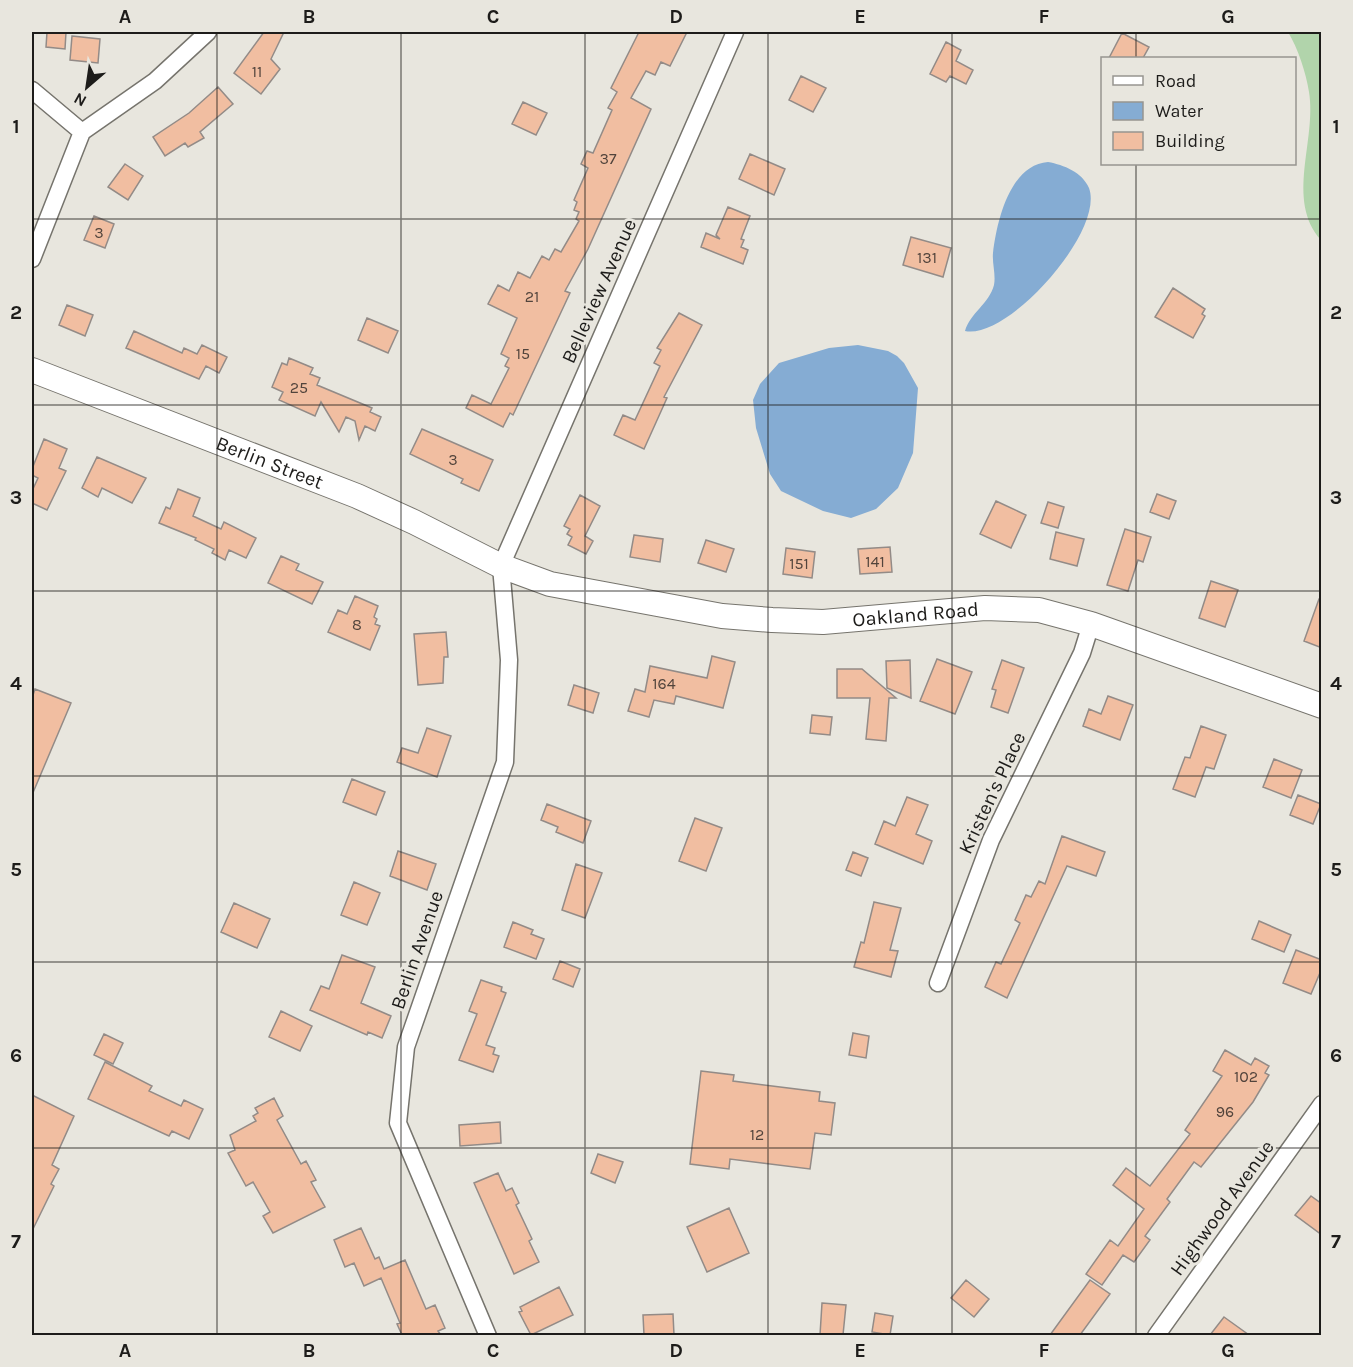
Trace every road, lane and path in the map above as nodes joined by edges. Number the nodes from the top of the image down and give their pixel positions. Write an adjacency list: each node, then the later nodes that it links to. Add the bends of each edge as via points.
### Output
1 (208, 32): 4 (street, via 155,81)
2 (735, 32): 7 (street, Belleview Avenue)
3 (32, 90): 4 (street)
4 (82, 132): 5 (street)
5 (32, 259)
6 (32, 370): 7 (main road, Berlin Street, via 357,496)
7 (501, 567): 8 (main road, Oakland Road, via 550,584 722,616 823,622 985,608 1039,610); 12 (street, Berlin Avenue, via 509,660 505,762 406,1047 398,1123)
8 (1090, 624): 9 (main road, Oakland Road); 10 (street, Kristen's Place, via 1082,653 991,840)
9 (1322, 706)
10 (938, 983)
11 (1322, 1104): 13 (street, Highwood Avenue)
12 (488, 1335)
13 (1156, 1335)

